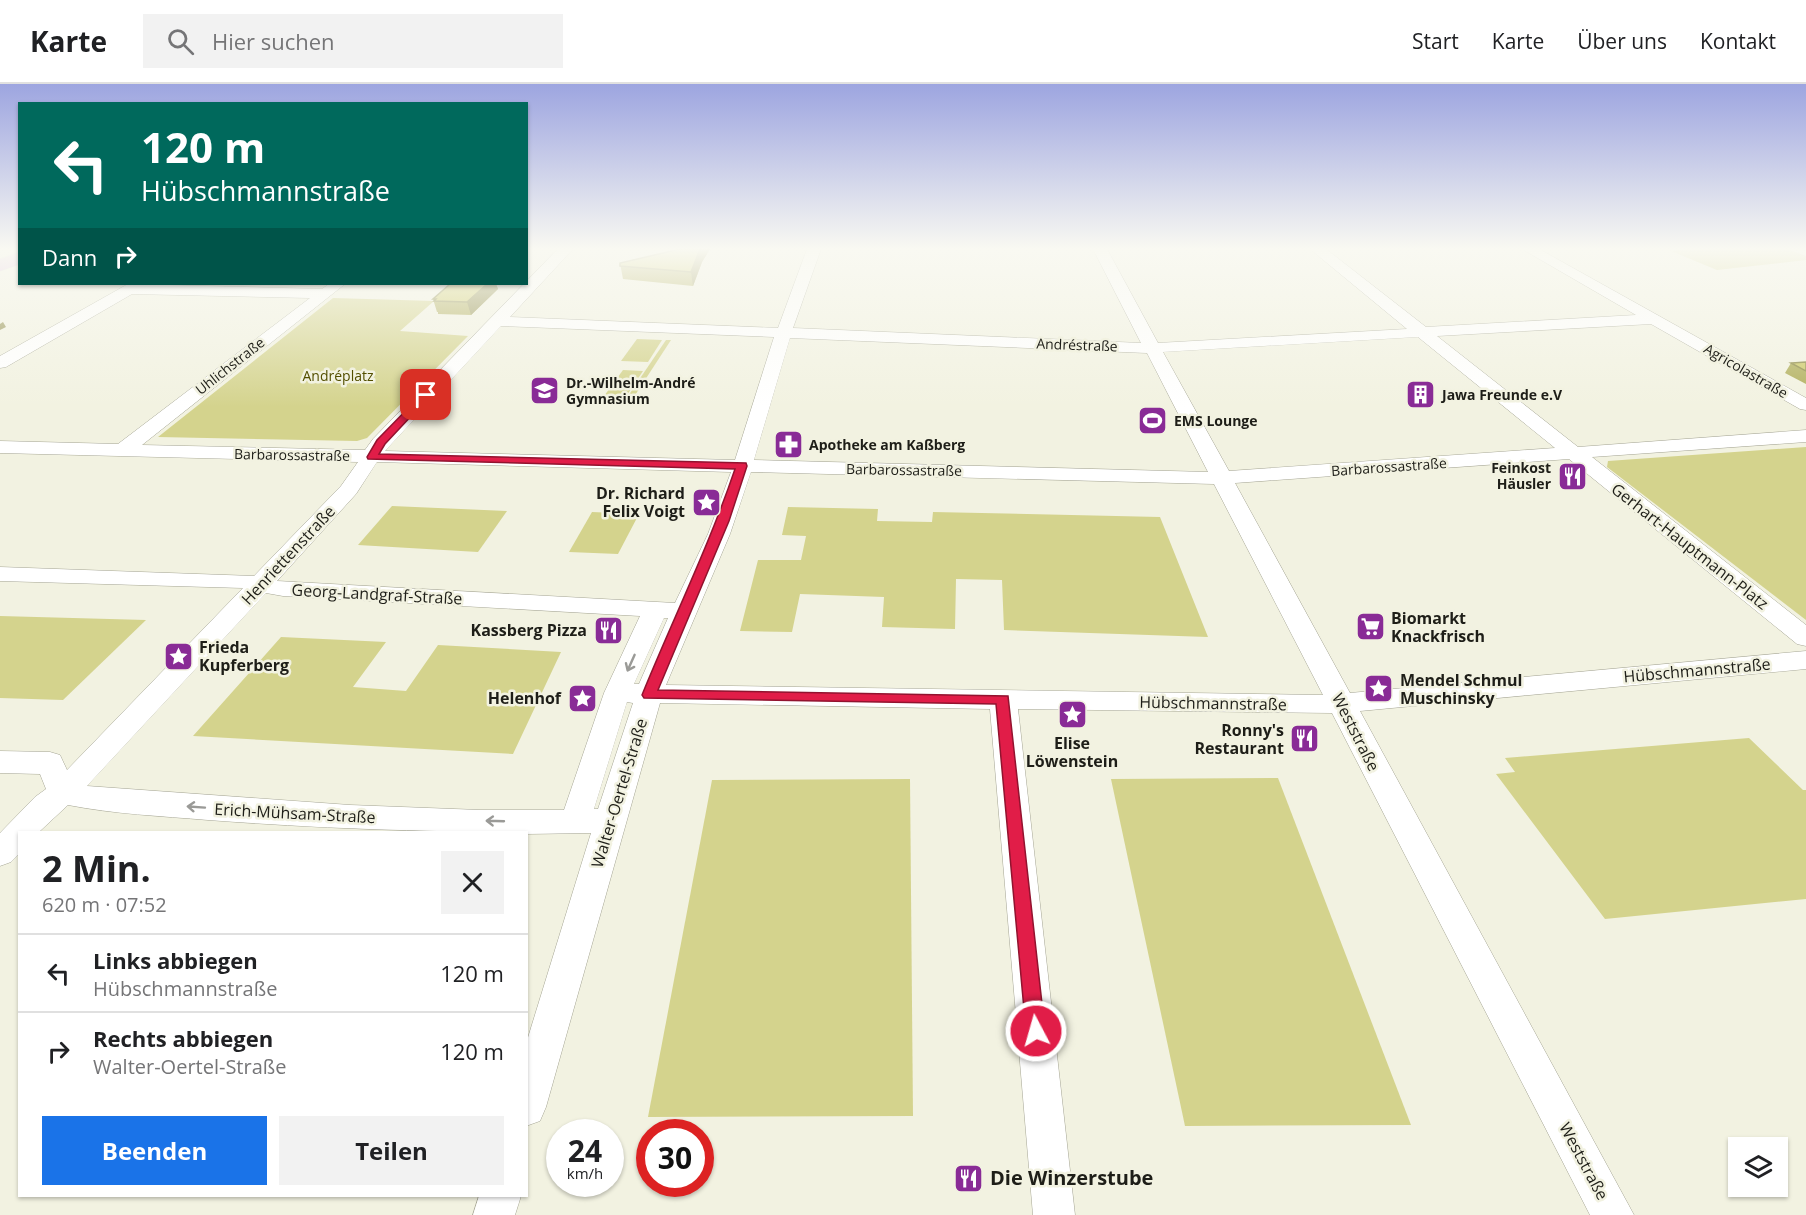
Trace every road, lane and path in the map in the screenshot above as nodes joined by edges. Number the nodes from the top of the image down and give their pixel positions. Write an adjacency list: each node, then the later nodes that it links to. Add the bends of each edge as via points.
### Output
1 (107, 302): 13 (street)
2 (315, 302): 17 (street, Uhlichstraße)
3 (515, 302): 9 (street, Henriettenstraße)
4 (795, 302): 10 (street, Walter-Oertel-Straße)
5 (1128, 302): 12 (street, Weststraße)
6 (1382, 302): 11 (street, Gerhart-Hauptmann-Platz)
7 (1625, 302): 8 (street, Agricolastraße)
8 (1656, 319): 11 (street, Andréstraße); 14 (street, Agricolastraße)
9 (497, 321): 10 (street, Andréstraße); 19 (street, Henriettenstraße, via 380,443)
10 (784, 332): 12 (street, Andréstraße); 20 (street, Walter-Oertel-Straße)
11 (1421, 333): 12 (street, Andréstraße); 18 (street, Gerhart-Hauptmann-Platz)
12 (1152, 348): 21 (street, Weststraße)
13 (0, 363)
14 (1806, 405)
15 (1806, 436): 18 (street, Barbarossastraße)
16 (0, 447): 17 (street, Barbarossastraße)
17 (123, 450): 19 (street, Barbarossastraße)
18 (1575, 454): 21 (street, Barbarossastraße); 26 (street, Gerhart-Hauptmann-Platz)
19 (372, 457): 20 (street, Barbarossastraße); 23 (street, Henriettenstraße, via 350,490)
20 (742, 466): 21 (street, Barbarossastraße); 25 (street, Walter-Oertel-Straße, via 724,521)
21 (1223, 478): 31 (street, Weststraße)
22 (0, 574): 23 (street, Georg-Landgraf-Straße, via 244,581)
23 (261, 585): 24 (street, Georg-Landgraf-Straße); 33 (street, Henriettenstraße)
24 (655, 610): 25 (street, Georg-Landgraf-Straße); 28 (street, Walter-Oertel-Straße, one-way to 28)
25 (683, 611): 29 (street, Walter-Oertel-Straße)
26 (1806, 638)
27 (1806, 660): 31 (street, Hübschmannstraße)
28 (617, 693): 29 (street, Hübschmannstraße); 35 (street, Walter-Oertel-Straße)
29 (649, 695): 30 (street, Hübschmannstraße); 34 (street, Walter-Oertel-Straße)
30 (1003, 699): 31 (street, Hübschmannstraße); 42 (street)
31 (1342, 704): 43 (street, Weststraße)
32 (0, 762): 33 (street, via 50,763)
33 (63, 793): 35 (street, Erich-Mühsam-Straße, one-way to 33, via 310,815); 36 (street, Henriettenstraße)
34 (610, 821): 35 (street, Erich-Mühsam-Straße); 39 (street, Walter-Oertel-Straße)
35 (575, 822)
36 (21, 831)
37 (18, 834): 38 (street, Henriettenstraße)
38 (0, 853)
39 (528, 1100)
40 (500, 1197): 41 (street)
41 (494, 1215)
42 (1054, 1215)
43 (1613, 1215)

